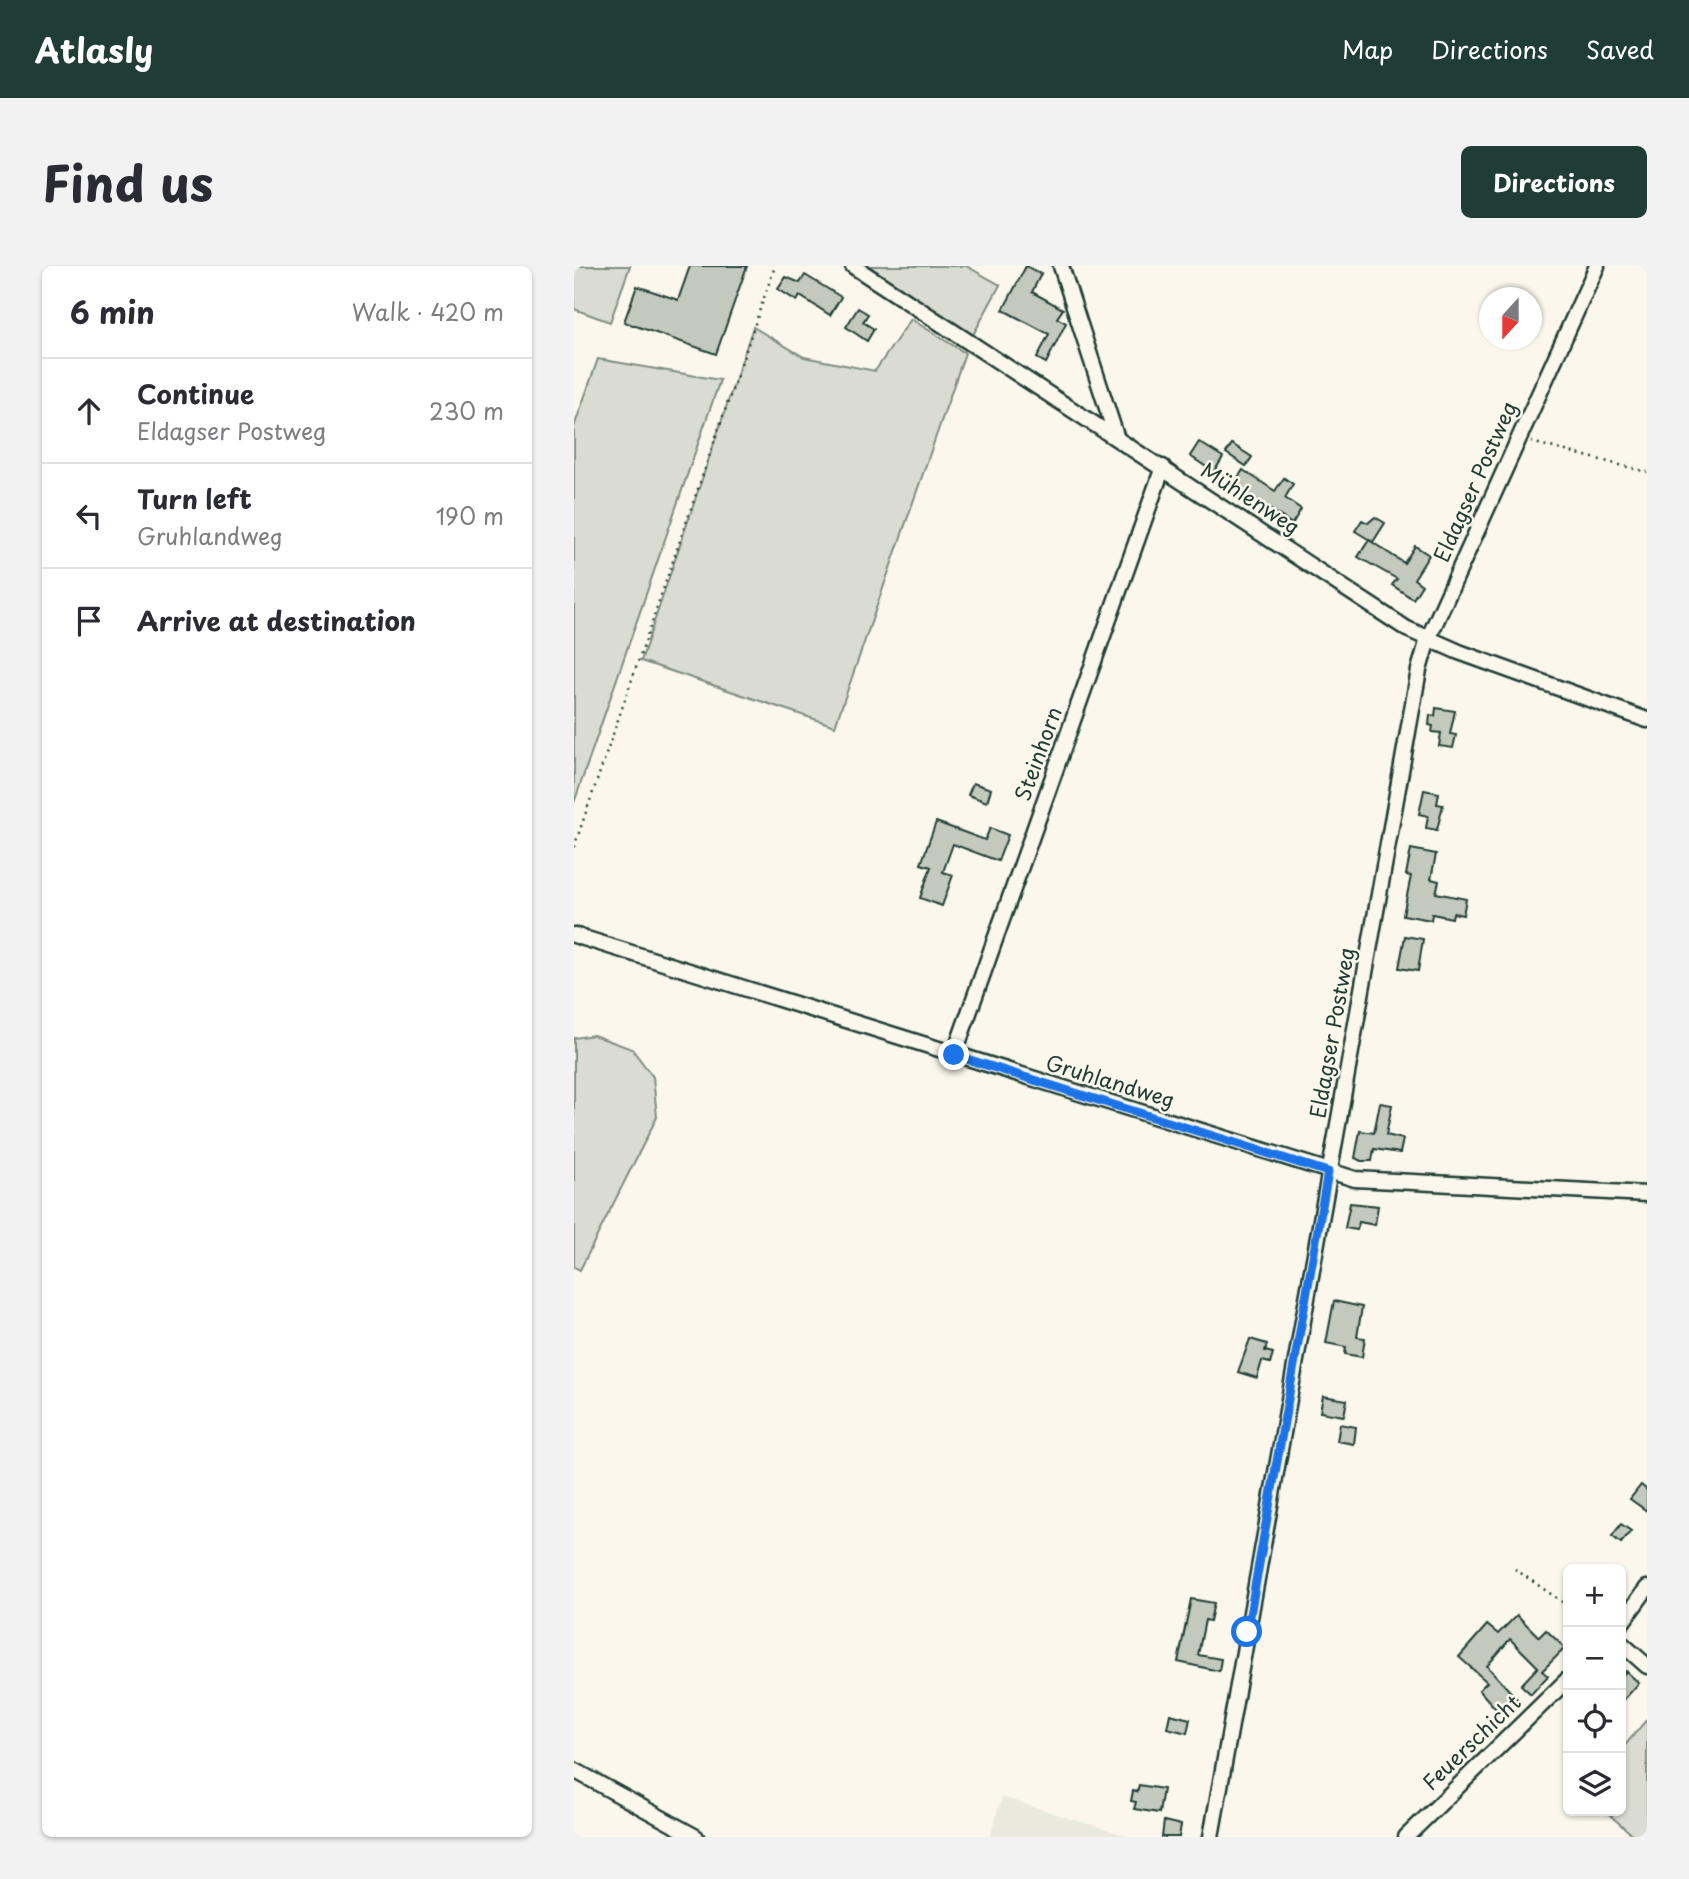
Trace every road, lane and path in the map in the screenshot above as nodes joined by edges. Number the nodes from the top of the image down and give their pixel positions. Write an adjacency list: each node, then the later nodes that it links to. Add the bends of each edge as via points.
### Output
1 (775, 266): 11 (path)
2 (853, 266): 5 (street, Mühlenweg)
3 (1060, 266): 5 (street)
4 (1597, 266): 6 (street, Eldagser Postweg)
5 (1116, 436): 7 (street, Mühlenweg)
6 (1519, 439): 8 (path); 9 (street, Eldagser Postweg)
7 (1163, 467): 9 (street, Mühlenweg); 13 (street, Steinhorn)
8 (1647, 471)
9 (1428, 639): 10 (street, Mühlenweg); 14 (street, Eldagser Postweg)
10 (1647, 720)
11 (574, 847)
12 (574, 935): 13 (street, Gruhlandweg)
13 (954, 1055): 14 (street, Gruhlandweg)
14 (1328, 1172): 15 (street, Gruhlandweg, via 1355,1179); 25 (street, Eldagser Postweg)
15 (1647, 1194)
16 (1515, 1569): 18 (path)
17 (1647, 1588): 19 (street)
18 (1563, 1602)
19 (1626, 1618)
20 (1626, 1647): 21 (street)
21 (1647, 1666)
22 (1563, 1684): 26 (street, Feuerschicht)
23 (574, 1770): 24 (street)
24 (696, 1837)
25 (1211, 1837)
26 (1406, 1837)

